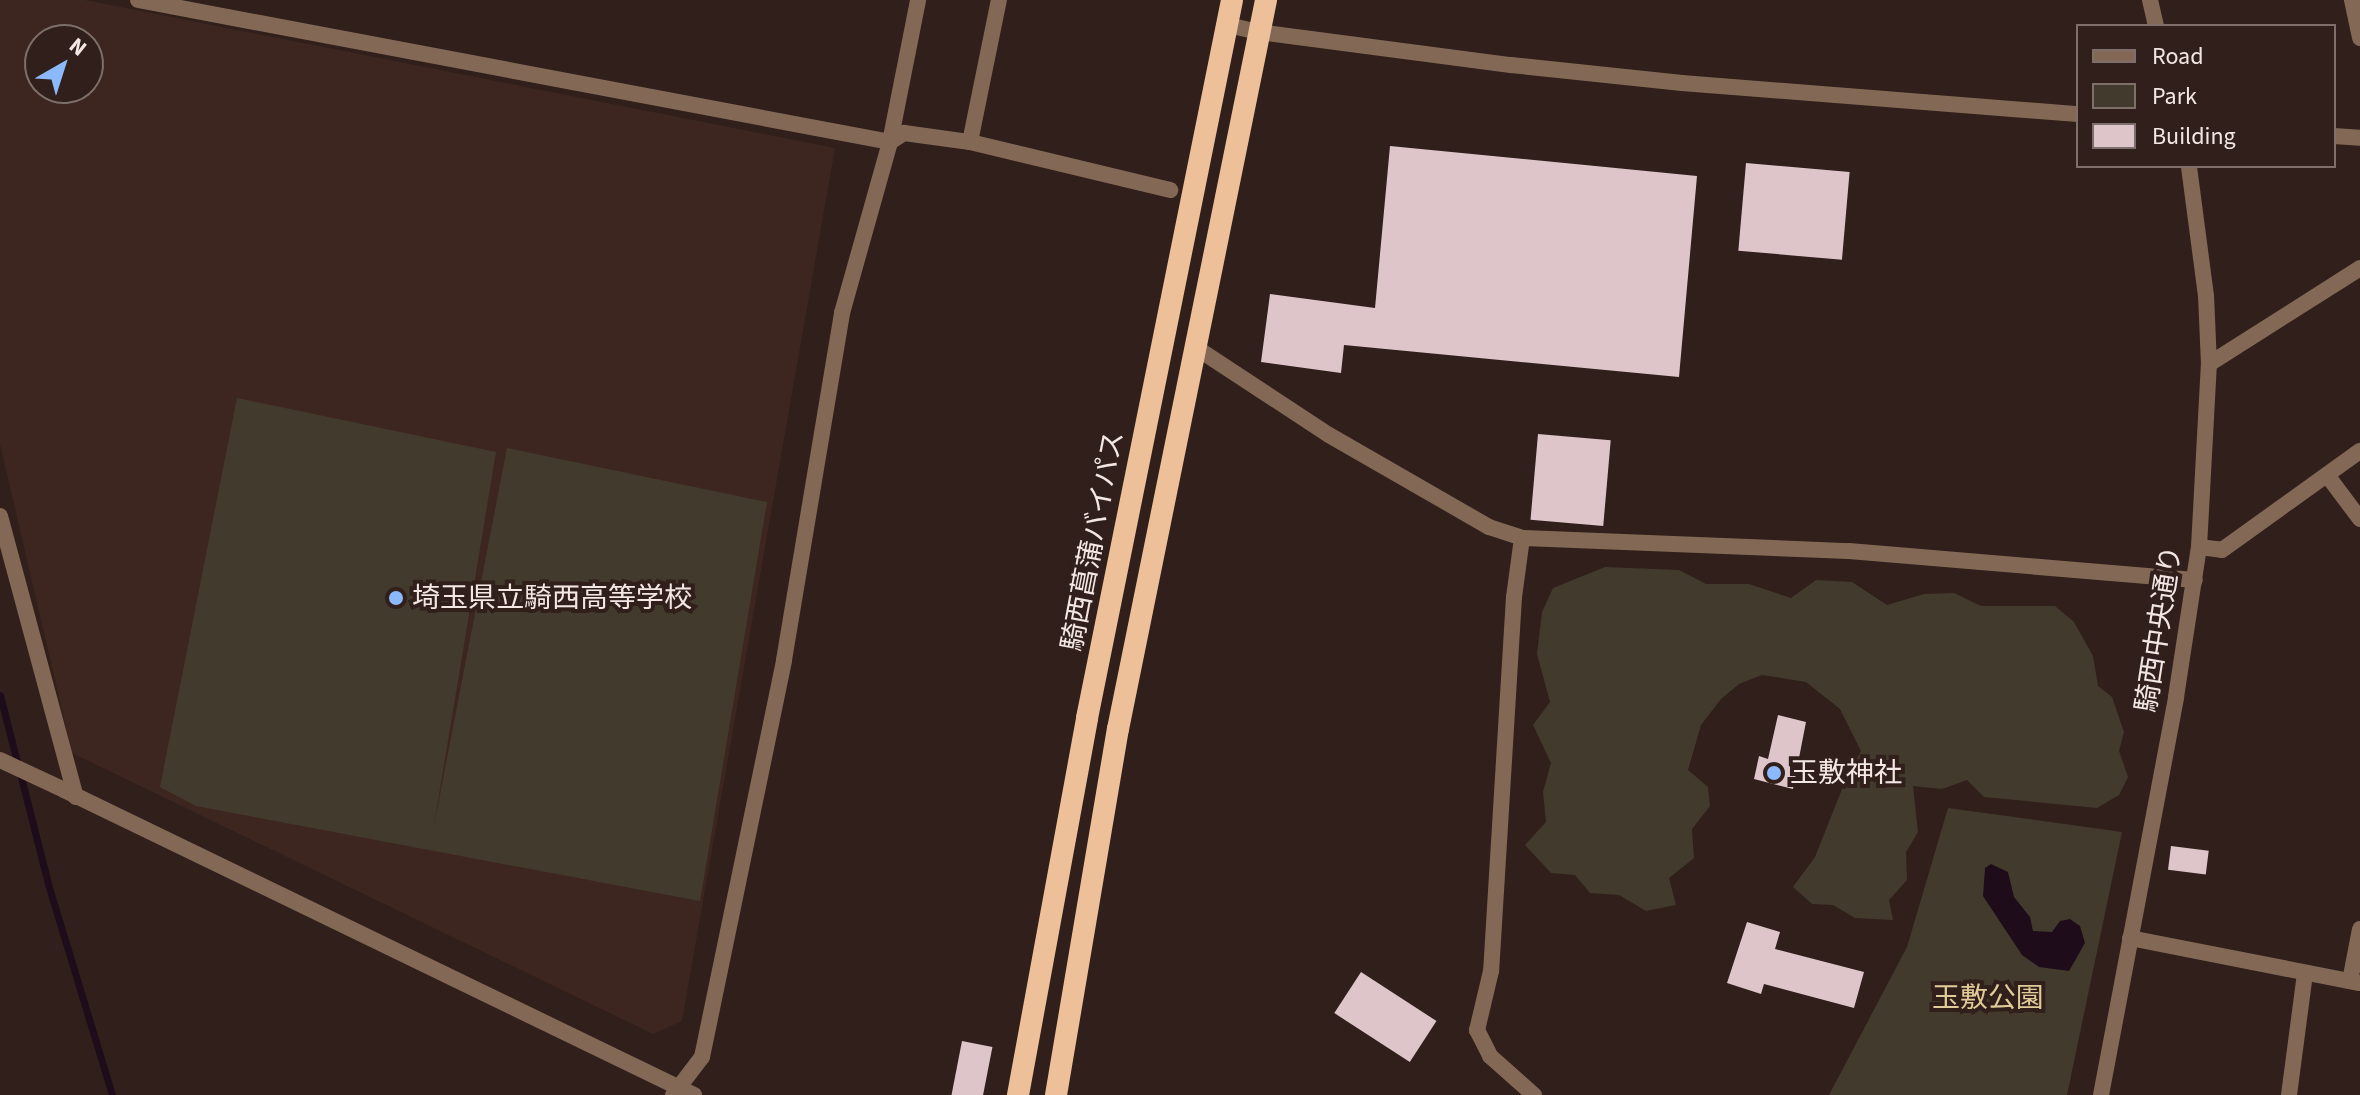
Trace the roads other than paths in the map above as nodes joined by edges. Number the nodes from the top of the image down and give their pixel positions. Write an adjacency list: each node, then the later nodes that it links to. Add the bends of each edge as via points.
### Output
1 (138, 0): 15 (street)
2 (918, 0): 15 (street)
3 (999, 0): 16 (street)
4 (1232, 0): 9 (highway, 騎西菖蒲バイパス)
5 (1266, 0): 10 (highway)
6 (2150, 0): 8 (street)
7 (2352, 0): 11 (street)
8 (2156, 24)
9 (1228, 25): 10 (street); 36 (highway, 騎西菖蒲バイパス, via 1090,703)
10 (1259, 32): 12 (street, via 1682,83); 20 (highway)
11 (2360, 38)
12 (2076, 114)
13 (2336, 136): 14 (street)
14 (2360, 138)
15 (890, 142): 16 (street, via 904,133); 35 (street, via 842,313 784,660 702,1057)
16 (970, 142): 18 (street)
17 (2189, 168): 21 (street, 騎西中央通り)
18 (1170, 190)
19 (2360, 268): 21 (street)
20 (1195, 347): 26 (street, via 1329,435 1489,527); 37 (highway, via 1118,729)
21 (2209, 364): 27 (street, 騎西中央通り)
22 (2360, 451): 23 (street)
23 (2327, 475): 25 (street); 27 (street, via 2222,550)
24 (0, 516): 30 (street)
25 (2360, 519)
26 (1522, 538): 28 (street, via 1849,551); 38 (street, via 1491,971 1477,1030 1490,1056)
27 (2199, 547): 28 (street, 騎西中央通り)
28 (2195, 580): 32 (street, 騎西中央通り)
29 (0, 760): 30 (street)
30 (70, 794): 35 (street)
31 (2360, 929): 34 (street)
32 (2130, 938): 33 (street); 39 (street, 騎西中央通り)
33 (2305, 974): 34 (street); 40 (street)
34 (2355, 982)
35 (682, 1093)
36 (1018, 1095)
37 (1056, 1095)
38 (1534, 1095)
39 (2101, 1095)
40 (2289, 1095)

